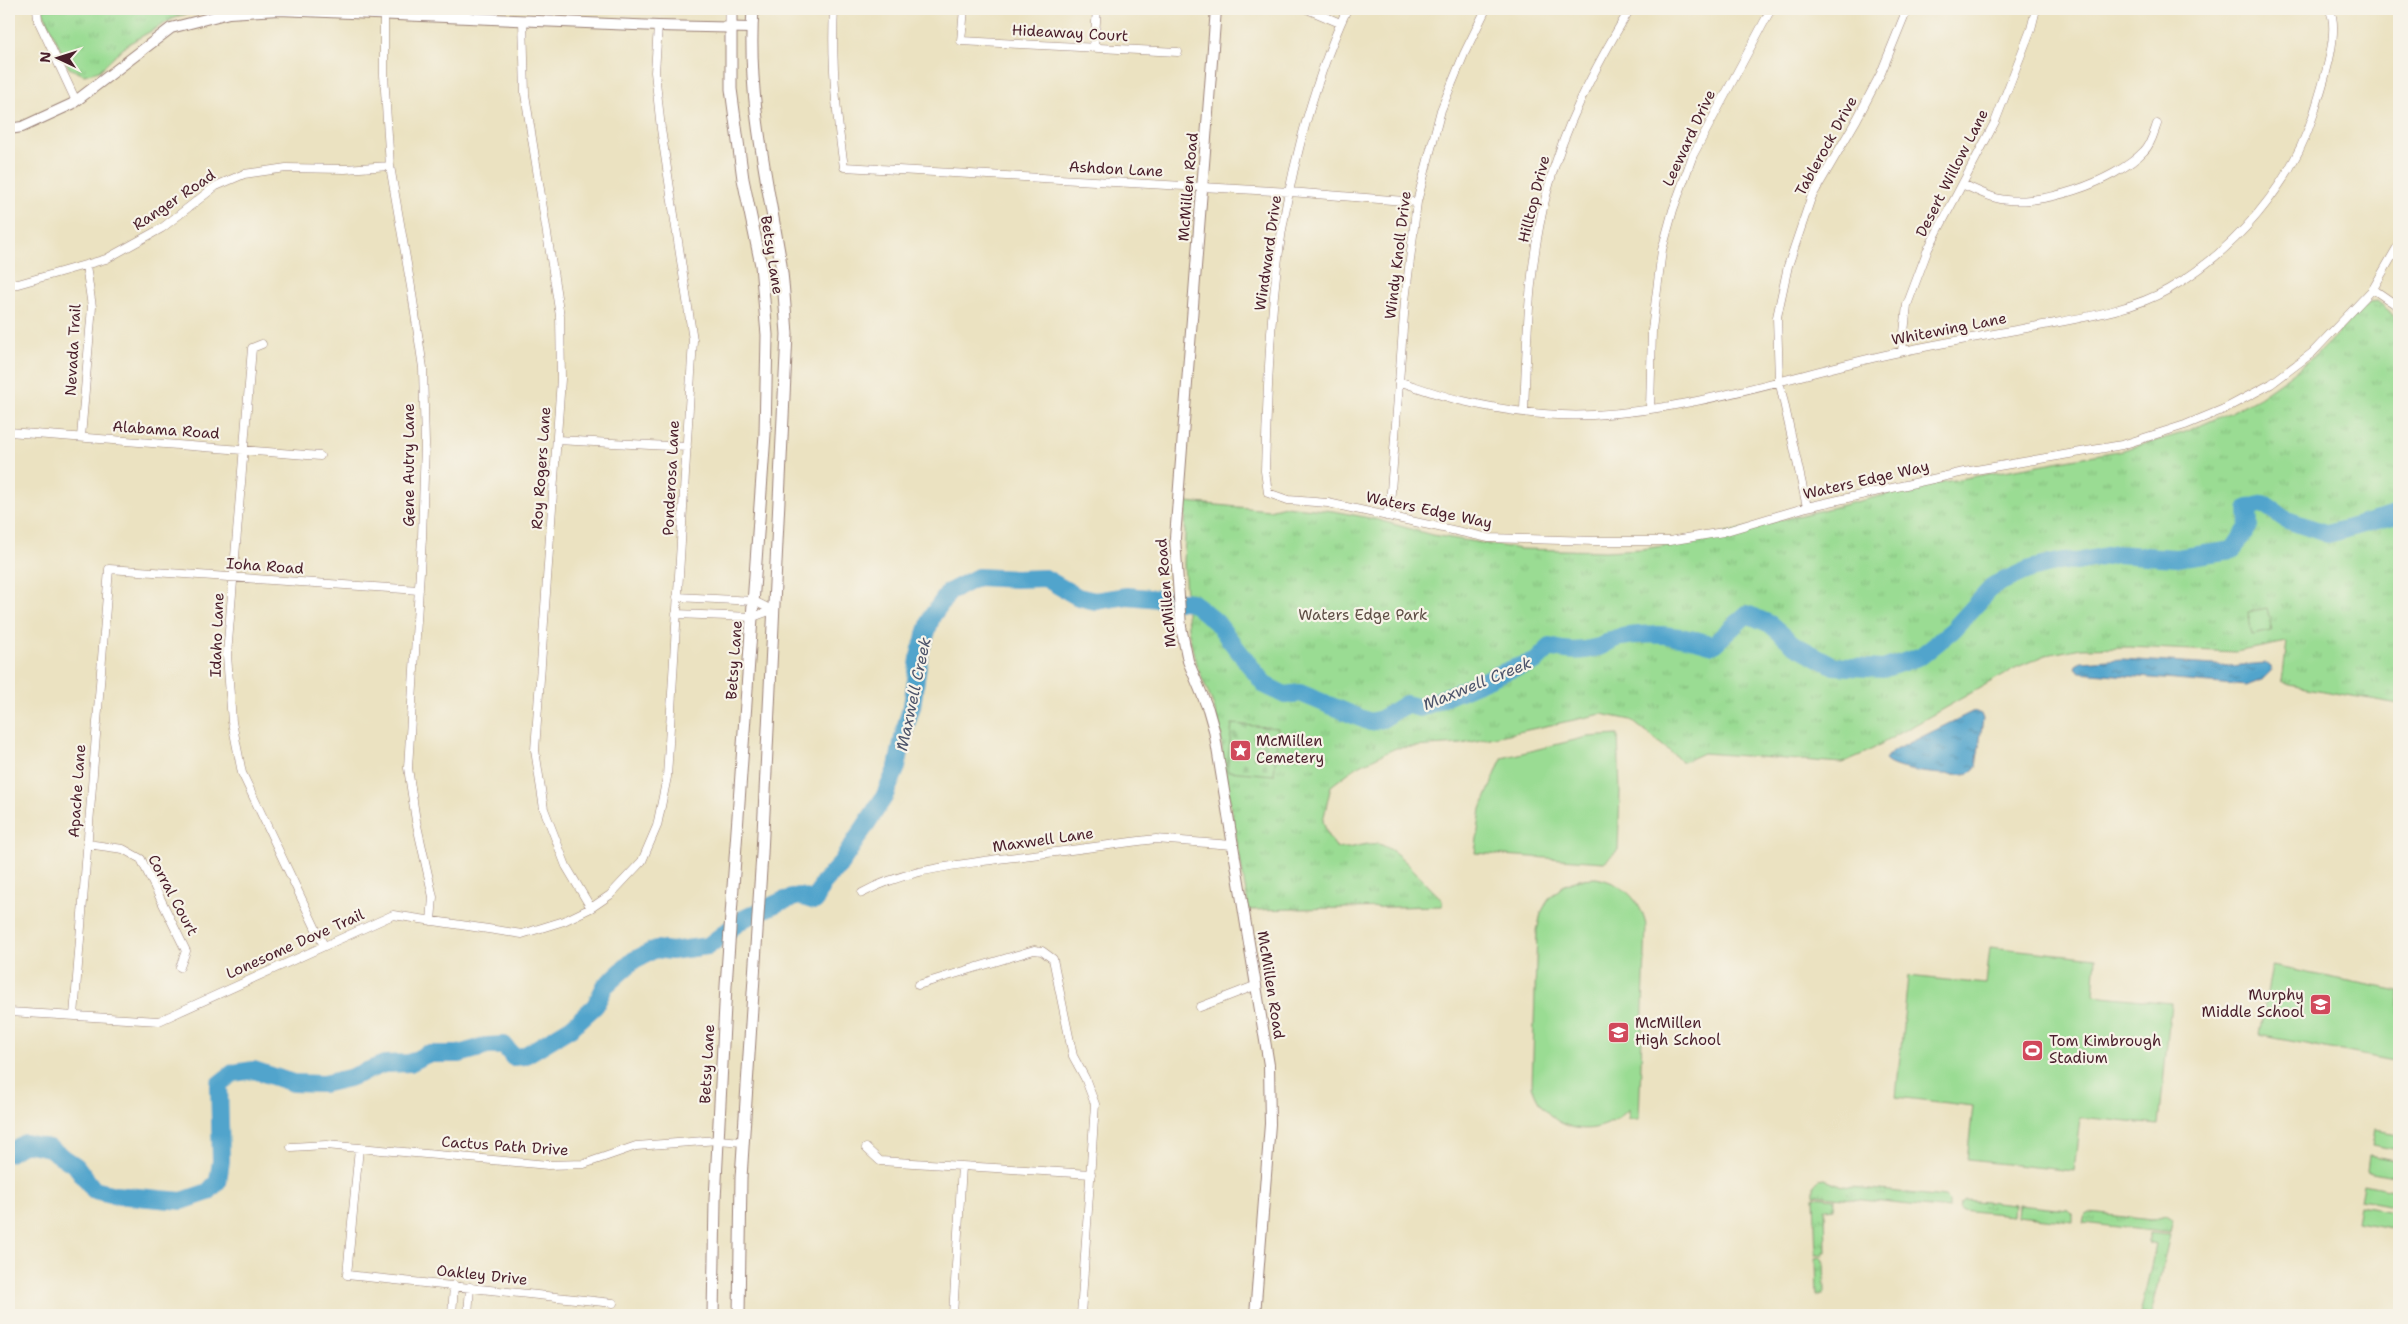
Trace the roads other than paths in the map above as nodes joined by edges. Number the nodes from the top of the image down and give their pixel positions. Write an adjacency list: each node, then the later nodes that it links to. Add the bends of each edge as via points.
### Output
1 (37, 9): 24 (street, via 38,20)
2 (731, 9): 20 (main road, Betsy Lane)
3 (754, 9): 21 (main road, Betsy Lane)
4 (834, 9): 29 (street, Ashdon Lane, via 835,108 844,167)
5 (964, 9): 22 (street, Hideaway Court, via 961,41)
6 (1098, 9): 22 (street)
7 (1216, 9): 29 (street, McMillen Road)
8 (1347, 9): 18 (street, Windward Drive)
9 (1486, 9): 31 (street, Windy Knoll Drive, via 1441,110)
10 (1630, 9): 42 (street, Hilltop Drive, via 1588,83 1546,192 1529,300)
11 (1771, 9): 41 (street, Leeward Drive, via 1697,146 1673,210 1662,250 1653,321)
12 (1906, 9): 39 (street, Tablerock Drive, via 1881,73 1811,198 1788,266 1777,317)
13 (2036, 9): 28 (street, Desert Willow Lane, via 1996,122)
14 (2329, 9): 38 (street, Whitewing Lane, via 2334,16 2332,41 2308,130 2262,209 2204,267 2166,291 2108,313)
15 (1307, 10): 18 (street)
16 (384, 11): 17 (street); 24 (street, via 229,13 172,28); 27 (street, Gene Autry Lane)
17 (524, 20): 19 (street); 45 (street, Roy Rogers Lane, via 525,94 560,316 561,379)
18 (1340, 23): 30 (street, Windward Drive, via 1308,111)
19 (658, 26): 20 (street); 46 (street, Ponderosa Lane, via 655,72 661,129 693,340)
20 (729, 27): 21 (street); 56 (main road, Betsy Lane, via 731,88 742,179 761,265 767,335 765,434)
21 (752, 28): 57 (main road, Betsy Lane, via 752,86 780,260 787,334)
22 (1094, 47): 23 (street, Hideaway Court)
23 (1178, 52)
24 (76, 101): 26 (street, via 22,127)
25 (2157, 124): 28 (street, via 2146,150 2098,182 2076,190 2022,200 1997,198)
26 (9, 129)
27 (390, 166): 33 (street, Ranger Road, via 286,168 244,174 216,186 162,228 106,259); 54 (street, Gene Autry Lane, via 423,368 424,454)
28 (1964, 185): 38 (street, Desert Willow Lane, via 1928,249 1907,305)
29 (1203, 187): 30 (street, Ashdon Lane); 61 (street, McMillen Road, via 1175,538 1181,627 1188,661 1214,730)
30 (1290, 192): 31 (street, Ashdon Lane); 49 (street, Windward Drive, via 1274,292 1264,471)
31 (1417, 202): 40 (street, Windy Knoll Drive)
32 (2399, 244): 35 (street, Waters Edge Way)
33 (86, 265): 34 (street, Ranger Road); 44 (street, Nevada Trail, via 92,307)
34 (9, 284)
35 (2373, 289): 36 (street); 50 (street, Waters Edge Way, via 2312,353 2270,384 2224,409 2185,425 2122,445 1964,472)
36 (2399, 307)
37 (262, 344): 47 (street, Idaho Lane, via 252,348)
38 (1902, 351): 39 (street, Whitewing Lane)
39 (1779, 380): 41 (street, Whitewing Lane); 50 (street, Tablerock Drive)
40 (1398, 381): 42 (street, Whitewing Lane, via 1462,401); 51 (street, Windy Knoll Drive, via 1390,505)
41 (1650, 408): 42 (street, Whitewing Lane, via 1593,415)
42 (1524, 411)
43 (9, 432): 44 (street, Alabama Road)
44 (81, 437): 47 (street, Alabama Road)
45 (557, 440): 46 (street); 63 (street, Roy Rogers Lane, via 535,750 544,809 566,866)
46 (686, 446): 55 (street, Ponderosa Lane)
47 (244, 450): 48 (street, Alabama Road); 53 (street, Idaho Lane)
48 (320, 456)
49 (1268, 493): 51 (street, Waters Edge Way, via 1288,500 1328,503)
50 (1807, 507): 51 (street, Waters Edge Way, via 1723,532 1669,540 1489,538)
51 (1386, 516)
52 (109, 569): 53 (street, Ioha Road); 60 (street, Apache Lane)
53 (233, 578): 54 (street, Ioha Road); 65 (street, Idaho Lane, via 227,655 232,722 242,773)
54 (419, 590): 64 (street, Gene Autry Lane, via 408,768 433,897)
55 (678, 597): 56 (street); 58 (street, Ponderosa Lane)
56 (754, 600): 57 (street); 59 (main road, Betsy Lane)
57 (772, 610): 59 (street); 73 (main road, Betsy Lane, via 762,854)
58 (676, 614): 59 (street); 63 (street, Ponderosa Lane, via 667,777 658,826 642,861 610,895)
59 (753, 617): 72 (main road, Betsy Lane)
60 (87, 844): 66 (street, Corral Court, via 123,849 141,859 186,951); 71 (street, Apache Lane)
61 (1232, 845): 62 (street, Maxwell Lane, via 1156,839 1131,842 905,874); 68 (street, McMillen Road)
62 (862, 893)
63 (591, 908): 64 (street, Lonesome Dove Trail, via 564,921 522,934)
64 (431, 921): 65 (street, Lonesome Dove Trail, via 392,915)
65 (324, 946): 71 (street, Lonesome Dove Trail, via 159,1021)
66 (180, 967)
67 (918, 985): 78 (street, via 1034,950 1042,951 1053,959 1073,1056 1095,1104)
68 (1257, 985): 69 (street); 88 (street, McMillen Road, via 1269,1065 1270,1124)
69 (1200, 1007)
70 (9, 1012): 71 (street, Lonesome Dove Trail)
71 (74, 1016)
72 (718, 1140): 73 (street, Cactus Path Drive); 75 (street, Cactus Path Drive, via 636,1146 584,1164 557,1165); 84 (main road, Betsy Lane)
73 (743, 1142): 85 (main road, Betsy Lane)
74 (291, 1147): 75 (street, Cactus Path Drive, via 326,1145)
75 (359, 1148): 79 (street, Oakley Drive, via 348,1275)
76 (866, 1148): 77 (street, via 880,1161)
77 (962, 1166): 78 (street); 86 (street)
78 (1091, 1174): 87 (street)
79 (454, 1285): 80 (street, Oakley Drive); 82 (street)
80 (470, 1287): 81 (street, Oakley Drive); 83 (street)
81 (612, 1303)
82 (452, 1315)
83 (468, 1315)
84 (713, 1315)
85 (739, 1315)
86 (953, 1315)
87 (1081, 1315)
88 (1255, 1315)

